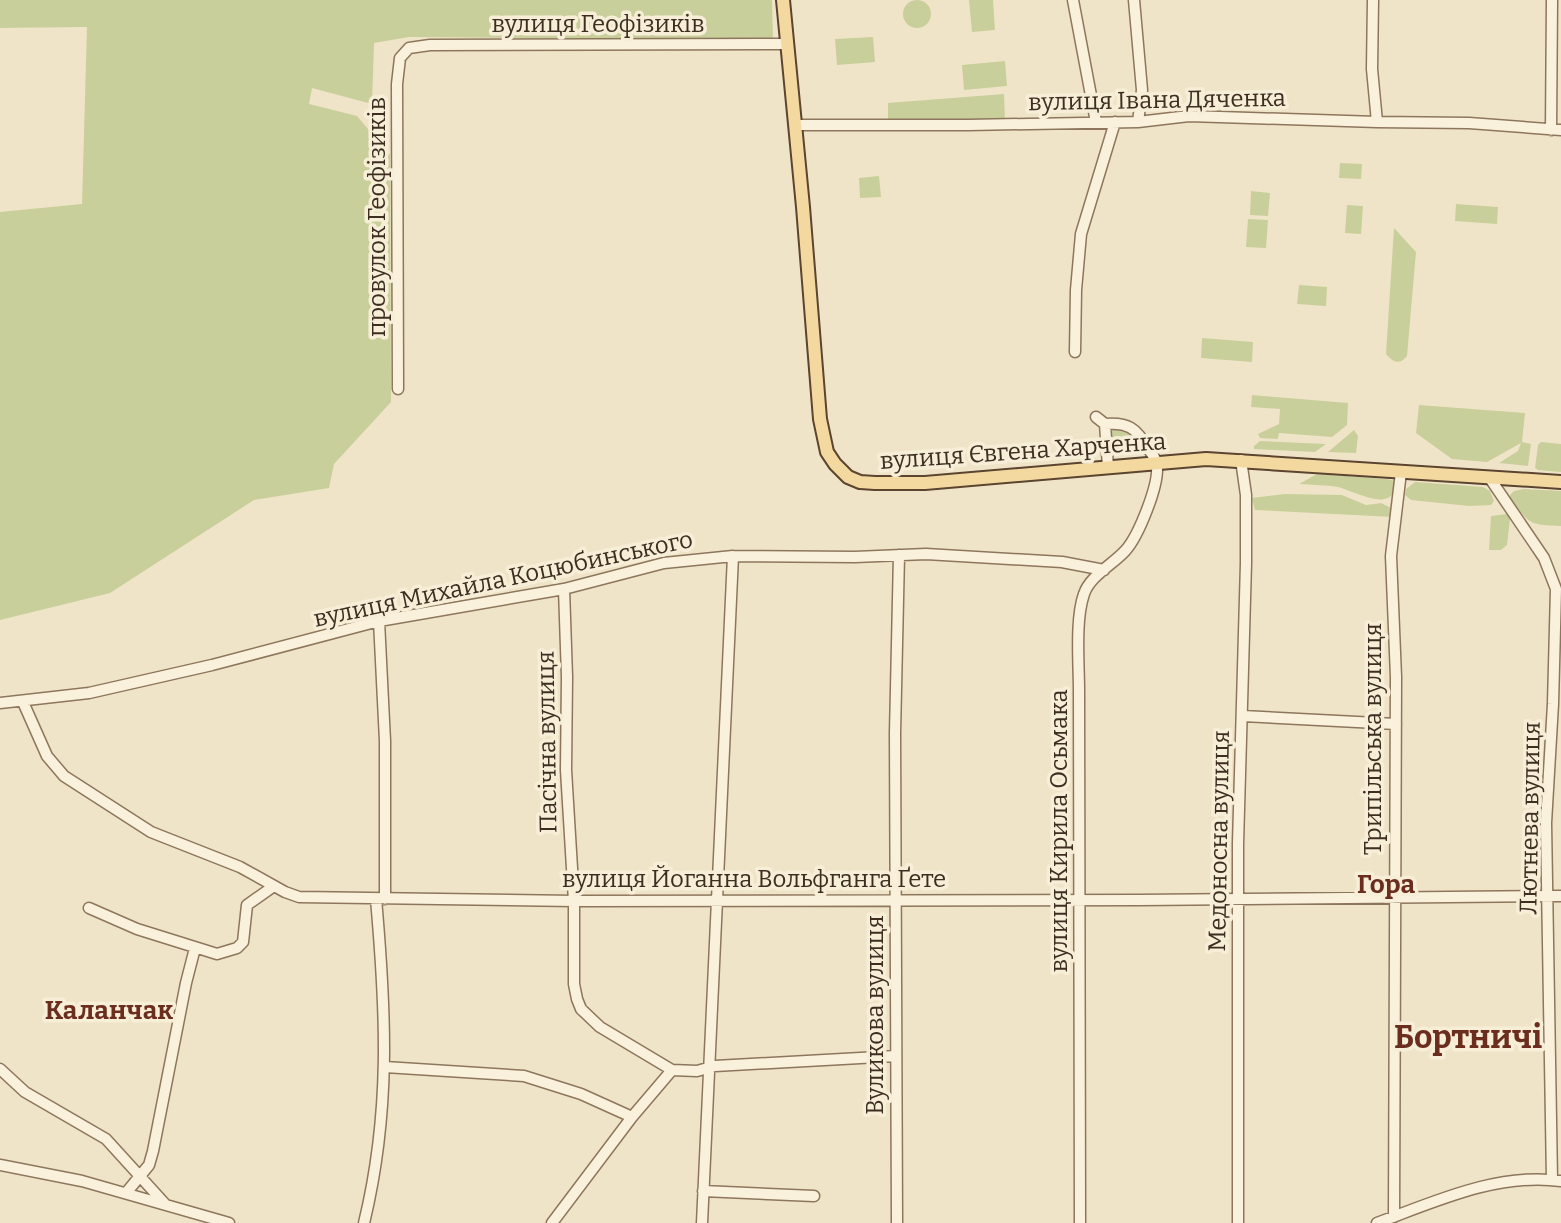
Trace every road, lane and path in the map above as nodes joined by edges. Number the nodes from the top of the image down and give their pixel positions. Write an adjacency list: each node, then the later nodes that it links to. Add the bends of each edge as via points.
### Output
1 (783, 0): 6 (main road, вулиця Євгена Харченка)
2 (1073, 0): 8 (street)
3 (1134, 0): 10 (street, via 1142,90)
4 (1373, 0): 11 (street)
5 (1552, 0): 13 (street)
6 (786, 44): 7 (street, вулиця Геофізиків); 12 (main road, вулиця Євгена Харченка)
7 (409, 48): 15 (street, провулок Геофізиків, via 400,58 397,84)
8 (1096, 122): 9 (street, вулиця Івана Дяченка); 12 (street, вулиця Івана Дяченка)
9 (1115, 122): 10 (street, вулиця Івана Дяченка); 14 (street, via 1081,234)
10 (1138, 122): 11 (street, вулиця Івана Дяченка, via 1189,116)
11 (1377, 122): 13 (street, вулиця Івана Дяченка)
12 (795, 125): 18 (main road, вулиця Євгена Харченка, via 820,419 827,452 835,464 848,477 875,483)
13 (1556, 130)
14 (1076, 352)
15 (398, 389)
16 (1241, 460): 17 (main road, вулиця Євгена Харченка); 19 (main road, вулиця Євгена Харченка); 29 (street, Медоносна вулиця, via 1246,495)
17 (1157, 463): 18 (main road, вулиця Євгена Харченка); 18 (street, via 1139,433 1122,423 1101,421); 24 (street, вулиця Кирила Осьмака, via 1152,497 1137,535)
18 (1108, 467)
19 (1401, 472): 20 (main road, вулиця Євгена Харченка); 30 (street, Трипільська вулиця, via 1391,556)
20 (1489, 477): 21 (main road, вулиця Євгена Харченка); 31 (street, Лютнева вулиця, via 1525,528 1556,589)
21 (1561, 482)
22 (899, 555): 23 (street, вулиця Михайла Коцюбинського); 24 (street, вулиця Михайла Коцюбинського, via 1062,562); 39 (street, Вуликова вулиця)
23 (733, 556): 25 (street, вулиця Михайла Коцюбинського, via 664,563); 38 (street)
24 (1104, 570): 40 (street, вулиця Кирила Осьмака, via 1084,592 1081,607)
25 (564, 589): 26 (street, вулиця Михайла Коцюбинського); 41 (street, Пасічна вулиця, via 566,770)
26 (379, 621): 27 (street, вулиця Михайла Коцюбинського, via 212,665); 37 (street, via 385,741)
27 (23, 702): 28 (street, вулиця Михайла Коцюбинського); 32 (street, вулиця Йоганна Вольфганга Ґете, via 47,756 64,776 151,832 240,867)
28 (0, 704)
29 (1243, 716): 30 (street); 35 (street, Медоносна вулиця)
30 (1396, 724): 36 (street, Трипільська вулиця)
31 (1556, 724): 33 (street, Лютнева вулиця, via 1546,823)
32 (274, 886): 37 (street, вулиця Йоганна Вольфганга Ґете, via 299,897); 43 (street, via 247,905 245,935 237,948 217,954)
33 (1546, 897): 34 (street, вулиця Йоганна Вольфганга Ґете); 36 (street, вулиця Йоганна Вольфганга Ґете); 52 (street, Лютнева вулиця)
34 (1561, 897)
35 (1238, 898): 36 (street, вулиця Йоганна Вольфганга Ґете); 40 (street, вулиця Йоганна Вольфганга Ґете); 64 (street, Медоносна вулиця)
36 (1394, 898): 57 (street, Трипільська вулиця)
37 (381, 899): 41 (street, вулиця Йоганна Вольфганга Ґете); 45 (street)
38 (718, 899): 39 (street, вулиця Йоганна Вольфганга Ґете); 41 (street, вулиця Йоганна Вольфганга Ґете); 47 (street)
39 (896, 899): 40 (street, вулиця Йоганна Вольфганга Ґете); 44 (street, Вуликова вулиця)
40 (1079, 899): 63 (street, вулиця Кирила Осьмака)
41 (574, 901): 48 (street, Пасічна вулиця, via 574,984 581,1009 600,1027)
42 (89, 908): 43 (street)
43 (195, 948): 51 (street, via 153,1151)
44 (896, 1056): 47 (street); 62 (street, Вуликова вулиця)
45 (385, 1067): 49 (street, via 524,1076); 59 (street, via 374,1178)
46 (0, 1069): 51 (street, via 25,1092 106,1139)
47 (708, 1069): 48 (street); 53 (street)
48 (672, 1070): 49 (street)
49 (632, 1117): 60 (street)
50 (0, 1165): 54 (street)
51 (140, 1175): 54 (street); 56 (street)
52 (1557, 1180): 57 (street, via 1491,1185)
53 (703, 1191): 55 (street); 61 (street)
54 (125, 1193): 56 (street)
55 (814, 1196)
56 (166, 1205): 58 (street)
57 (1394, 1217): 65 (street)
58 (229, 1223)
59 (364, 1223)
60 (552, 1223)
61 (702, 1223)
62 (897, 1223)
63 (1080, 1223)
64 (1238, 1223)
65 (1377, 1223)

